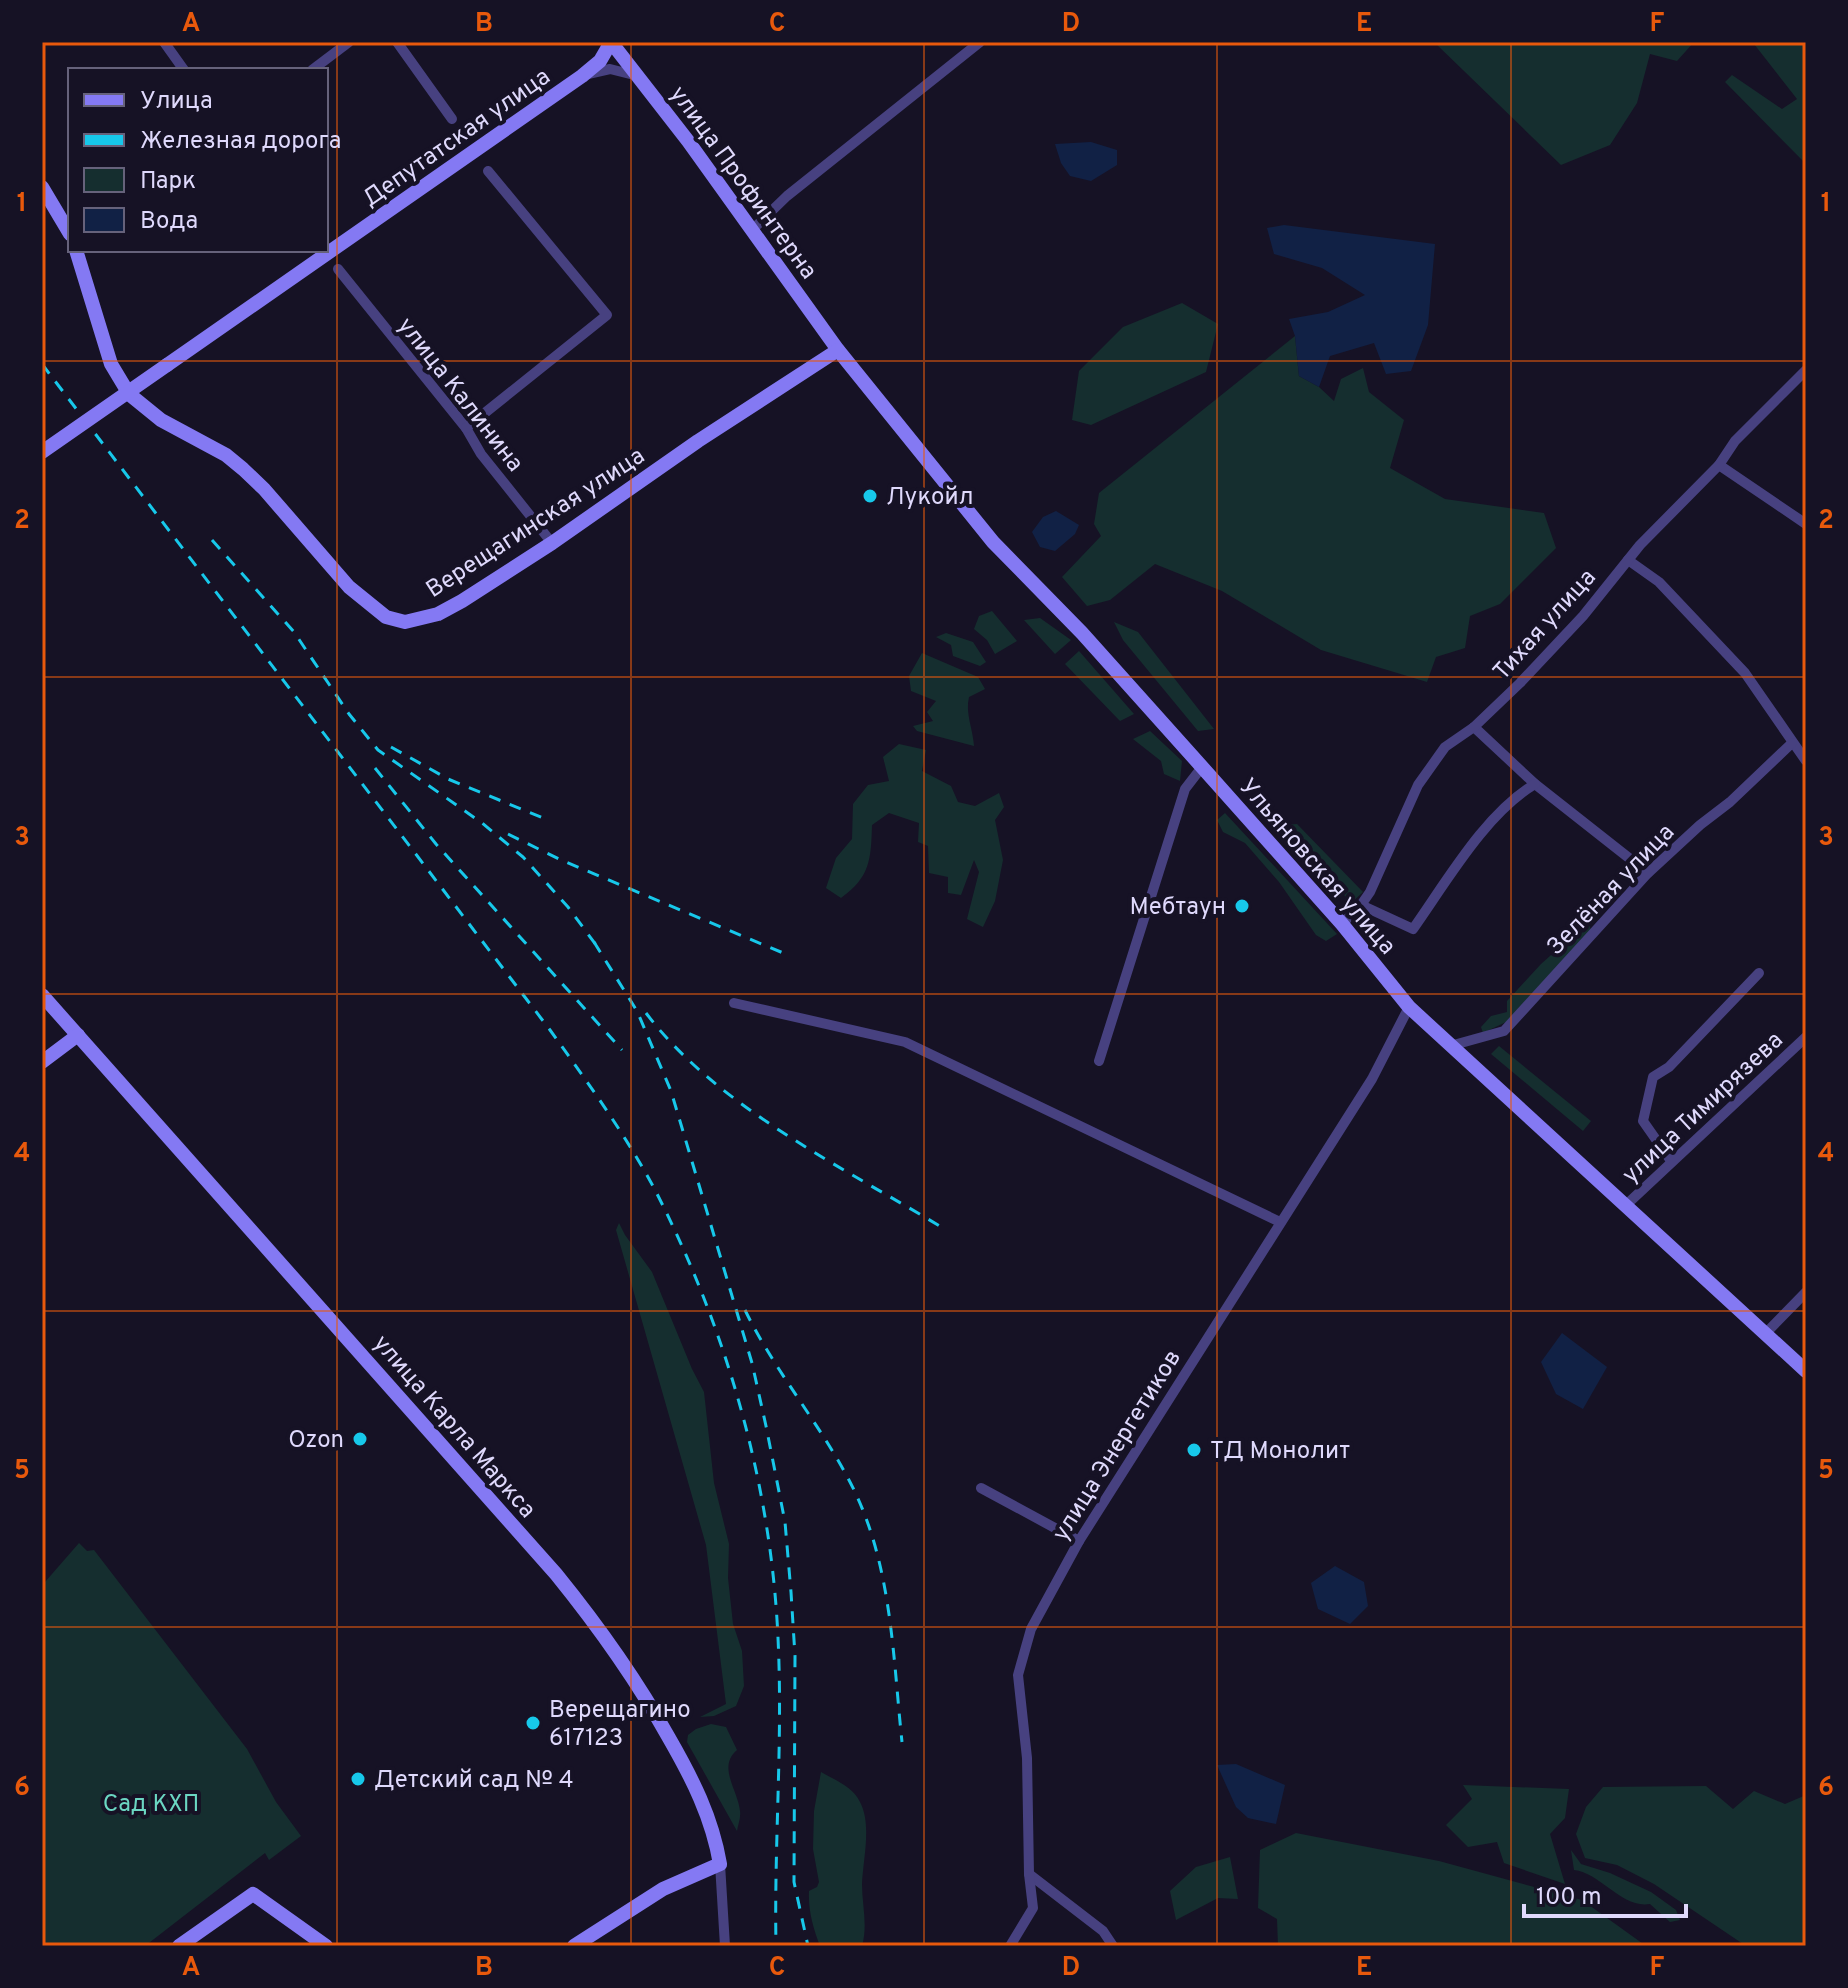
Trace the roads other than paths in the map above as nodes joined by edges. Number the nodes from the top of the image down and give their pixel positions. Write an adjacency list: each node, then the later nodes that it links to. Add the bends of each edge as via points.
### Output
1 (164, 42): 6 (street)
2 (349, 42): 7 (street)
3 (397, 42): 10 (street)
4 (611, 42): 8 (main road, Депутатская улица); 9 (main road, улица Профинтерна)
5 (980, 42): 14 (street, via 787,196)
6 (183, 68)
7 (315, 68)
8 (582, 76): 9 (street, via 610,69); 20 (main road, Депутатская улица, bridge)
9 (640, 76): 14 (main road, улица Профинтерна)
10 (452, 119)
11 (488, 171): 19 (street, via 607,315)
12 (42, 187): 13 (main road)
13 (68, 231)
14 (751, 231): 17 (main road, улица Профинтерна)
15 (77, 252): 23 (main road, Верещагинская улица, via 111,364 129,394 161,420 243,469 349,587 386,617 405,622 438,614)
16 (338, 269): 19 (street, улица Калинина)
17 (838, 350): 23 (main road, Верещагинская улица); 28 (main road, Ульяновская улица, via 993,542)
18 (1806, 370): 21 (street, Тихая улица, via 1735,441)
19 (466, 428): 23 (street, улица Калинина)
20 (42, 452)
21 (1719, 465): 22 (street); 24 (street, Тихая улица)
22 (1806, 524)
23 (552, 543)
24 (1628, 560): 25 (street, Тихая улица, via 1583,616); 26 (street, via 1659,582 1745,673)
25 (1474, 727): 29 (street); 31 (street, Тихая улица, via 1445,747 1418,785)
26 (1792, 743): 27 (street); 30 (street, Зелёная улица)
27 (1806, 761)
28 (1202, 767): 32 (main road, Ульяновская улица); 40 (street, via 1185,789)
29 (1535, 784): 30 (street); 31 (street, via 1515,795 1475,842 1413,929)
30 (1648, 873): 39 (street, Зелёная улица, via 1504,1031)
31 (1361, 905): 32 (street, Тихая улица)
32 (1342, 924): 36 (main road, Ульяновская улица)
33 (1759, 973): 42 (street, via 1669,1067 1653,1077 1643,1121)
34 (42, 995): 37 (main road, улица Карла Маркса)
35 (734, 1003): 44 (street, via 905,1042)
36 (1409, 1007): 39 (main road, Ульяновская улица); 44 (street, улица Энергетиков, via 1372,1079)
37 (78, 1035): 41 (main road); 50 (main road, улица Карла Маркса, via 592,1619 692,1778)
38 (1806, 1037): 42 (street, улица Тимирязева)
39 (1450, 1046): 43 (main road, Ульяновская улица)
40 (1099, 1061)
41 (42, 1062)
42 (1671, 1161): 43 (street, улица Тимирязева)
43 (1625, 1206): 46 (main road, Ульяновская улица)
44 (1280, 1222): 49 (street, улица Энергетиков)
45 (1806, 1292): 46 (street)
46 (1766, 1333): 47 (main road, Ульяновская улица)
47 (1806, 1371)
48 (981, 1488): 49 (street)
49 (1079, 1541): 51 (street, улица Энергетиков, via 1031,1629 1018,1675 1027,1758)
50 (720, 1864): 54 (main road, via 663,1889); 55 (street, улица Карла Маркса)
51 (1029, 1874): 56 (street, улица Энергетиков, via 1033,1908); 57 (street, via 1103,1931)
52 (179, 1946): 53 (main road, via 253,1894)
53 (326, 1946)
54 (574, 1946)
55 (725, 1946)
56 (1010, 1946)
57 (1113, 1946)

